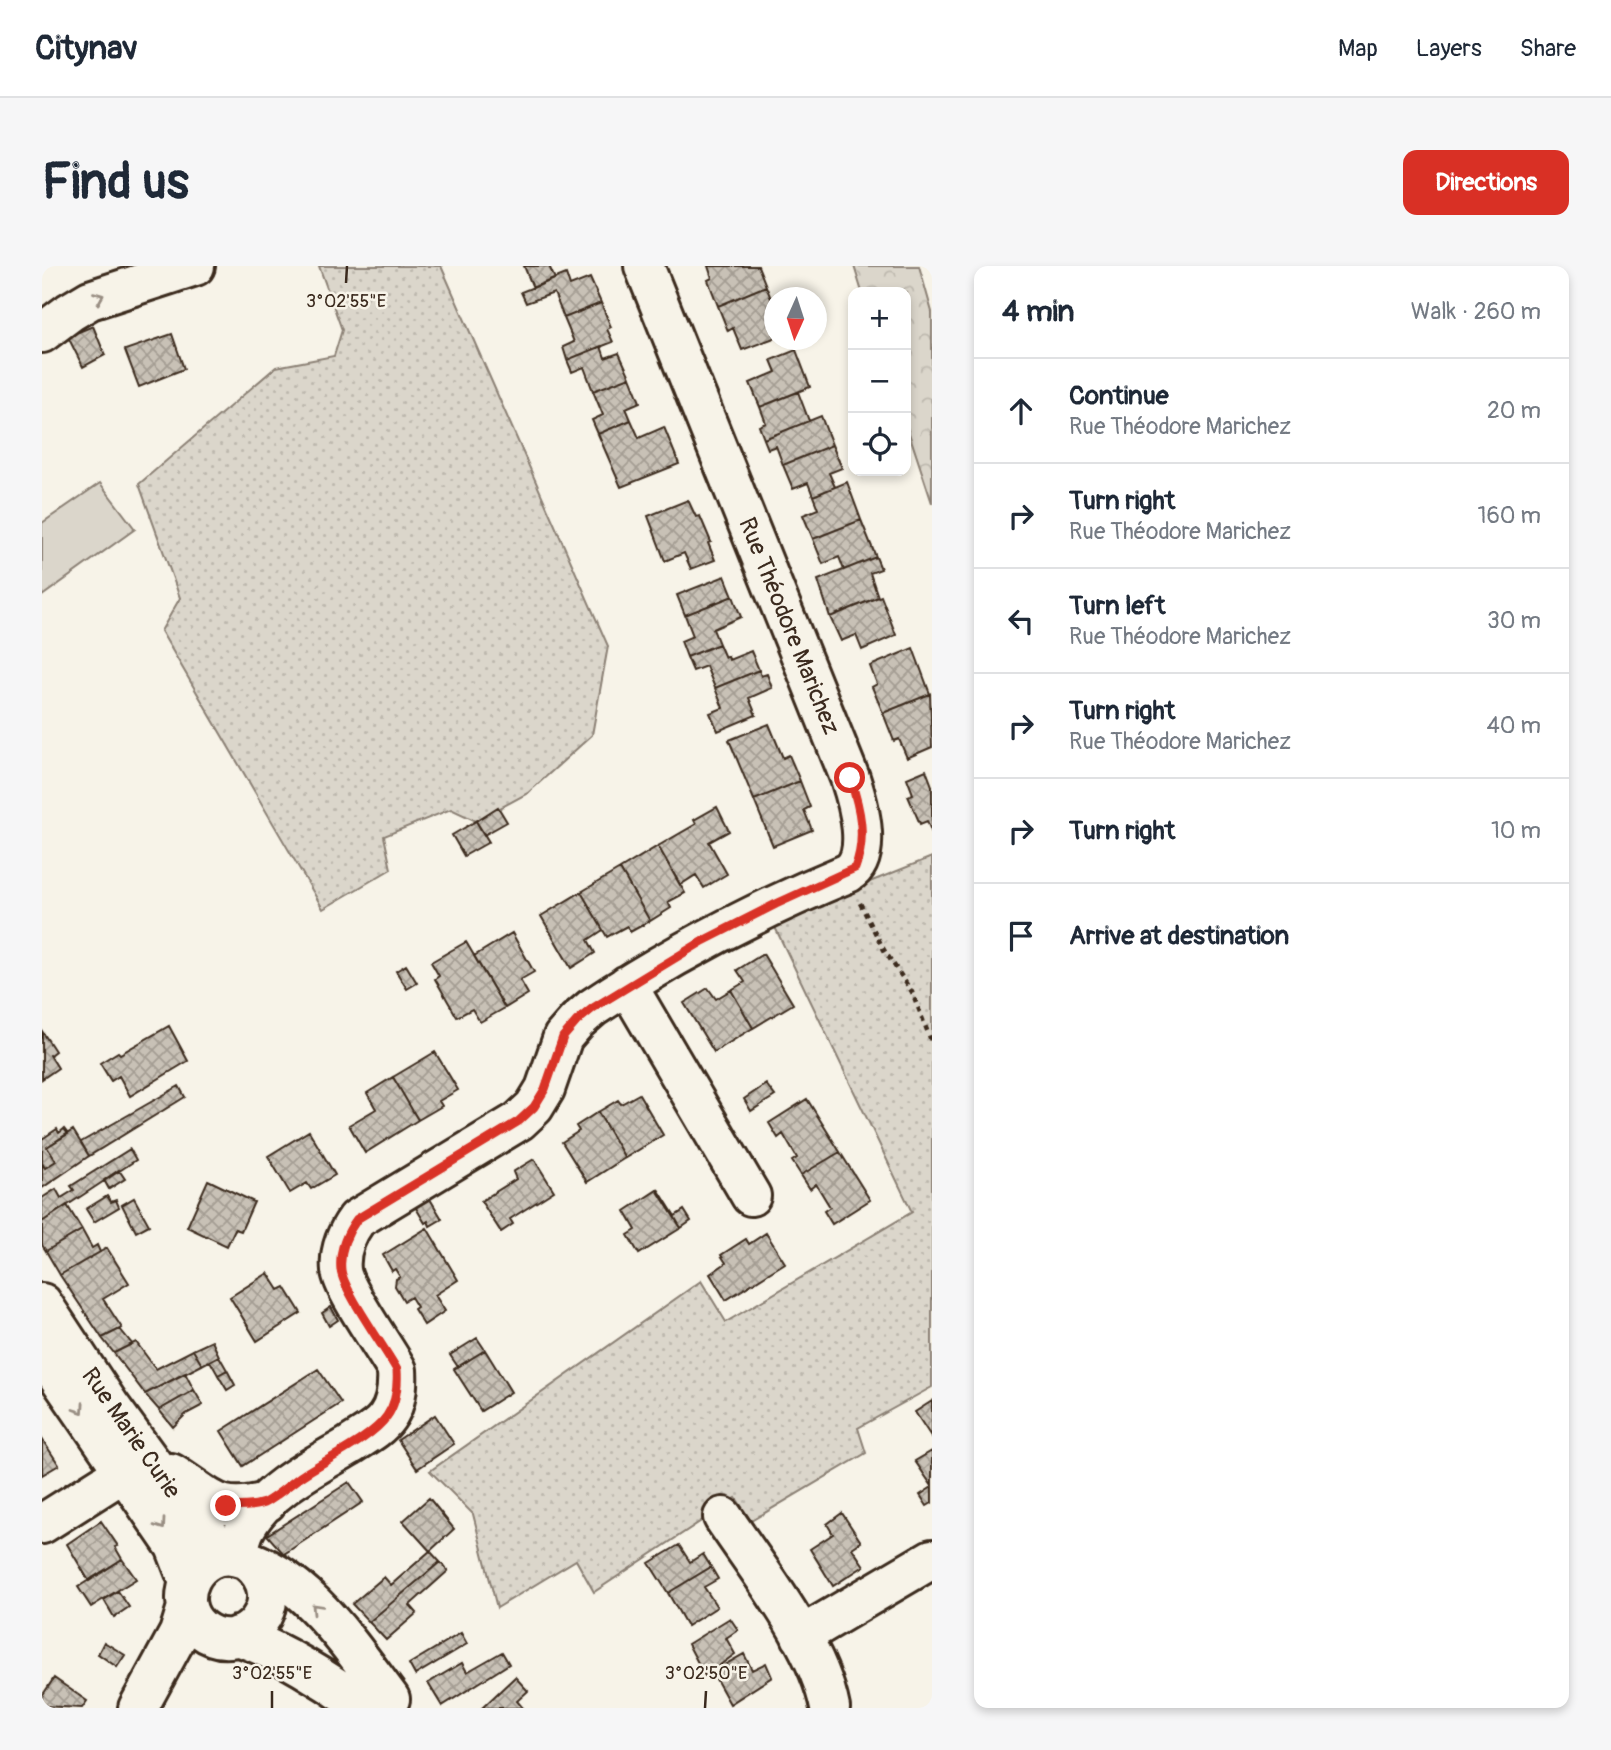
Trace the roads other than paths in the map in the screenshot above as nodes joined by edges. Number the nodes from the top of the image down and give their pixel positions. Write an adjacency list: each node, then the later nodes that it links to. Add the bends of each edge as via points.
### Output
1 (195, 266): 3 (street, one-way to 1, via 90,300)
2 (644, 266): 4 (street, Rue Théodore Marichez, via 850,778 862,832 859,859 848,873 742,920)
3 (42, 333)
4 (627, 985): 5 (street); 9 (street, via 585,1014 563,1037 534,1107 376,1206 347,1232 341,1272 397,1370 395,1403 376,1429)
5 (751, 1196)
6 (42, 1303): 8 (street, Rue Marie Curie, via 110,1406)
7 (42, 1352): 8 (street, Rue Marie Curie, one-way to 8)
8 (138, 1468): 9 (street, via 167,1471 218,1504 242,1507); 11 (street, Rue Marie Curie); 12 (street, Rue Marie Curie, via 200,1528); 14 (street, Rue Marie Curie, one-way to 14, via 175,1546)
9 (267, 1502): 12 (street, via 245,1528)
10 (723, 1517): 16 (street)
11 (42, 1524)
12 (239, 1558): 14 (street, via 216,1557 204,1562 195,1571); 15 (street, via 262,1576); 18 (street, one-way to 12, via 340,1633 291,1582)
13 (932, 1559): 16 (street)
14 (188, 1594): 17 (street, via 193,1619 202,1629); 19 (street, via 179,1633)
15 (268, 1595): 17 (street, via 262,1619 248,1632); 18 (street)
16 (801, 1636): 21 (street)
17 (232, 1637): 18 (street, via 269,1649 348,1696); 20 (street, via 207,1650 189,1667)
18 (384, 1705)
19 (138, 1708)
20 (160, 1708)
21 (830, 1708)

